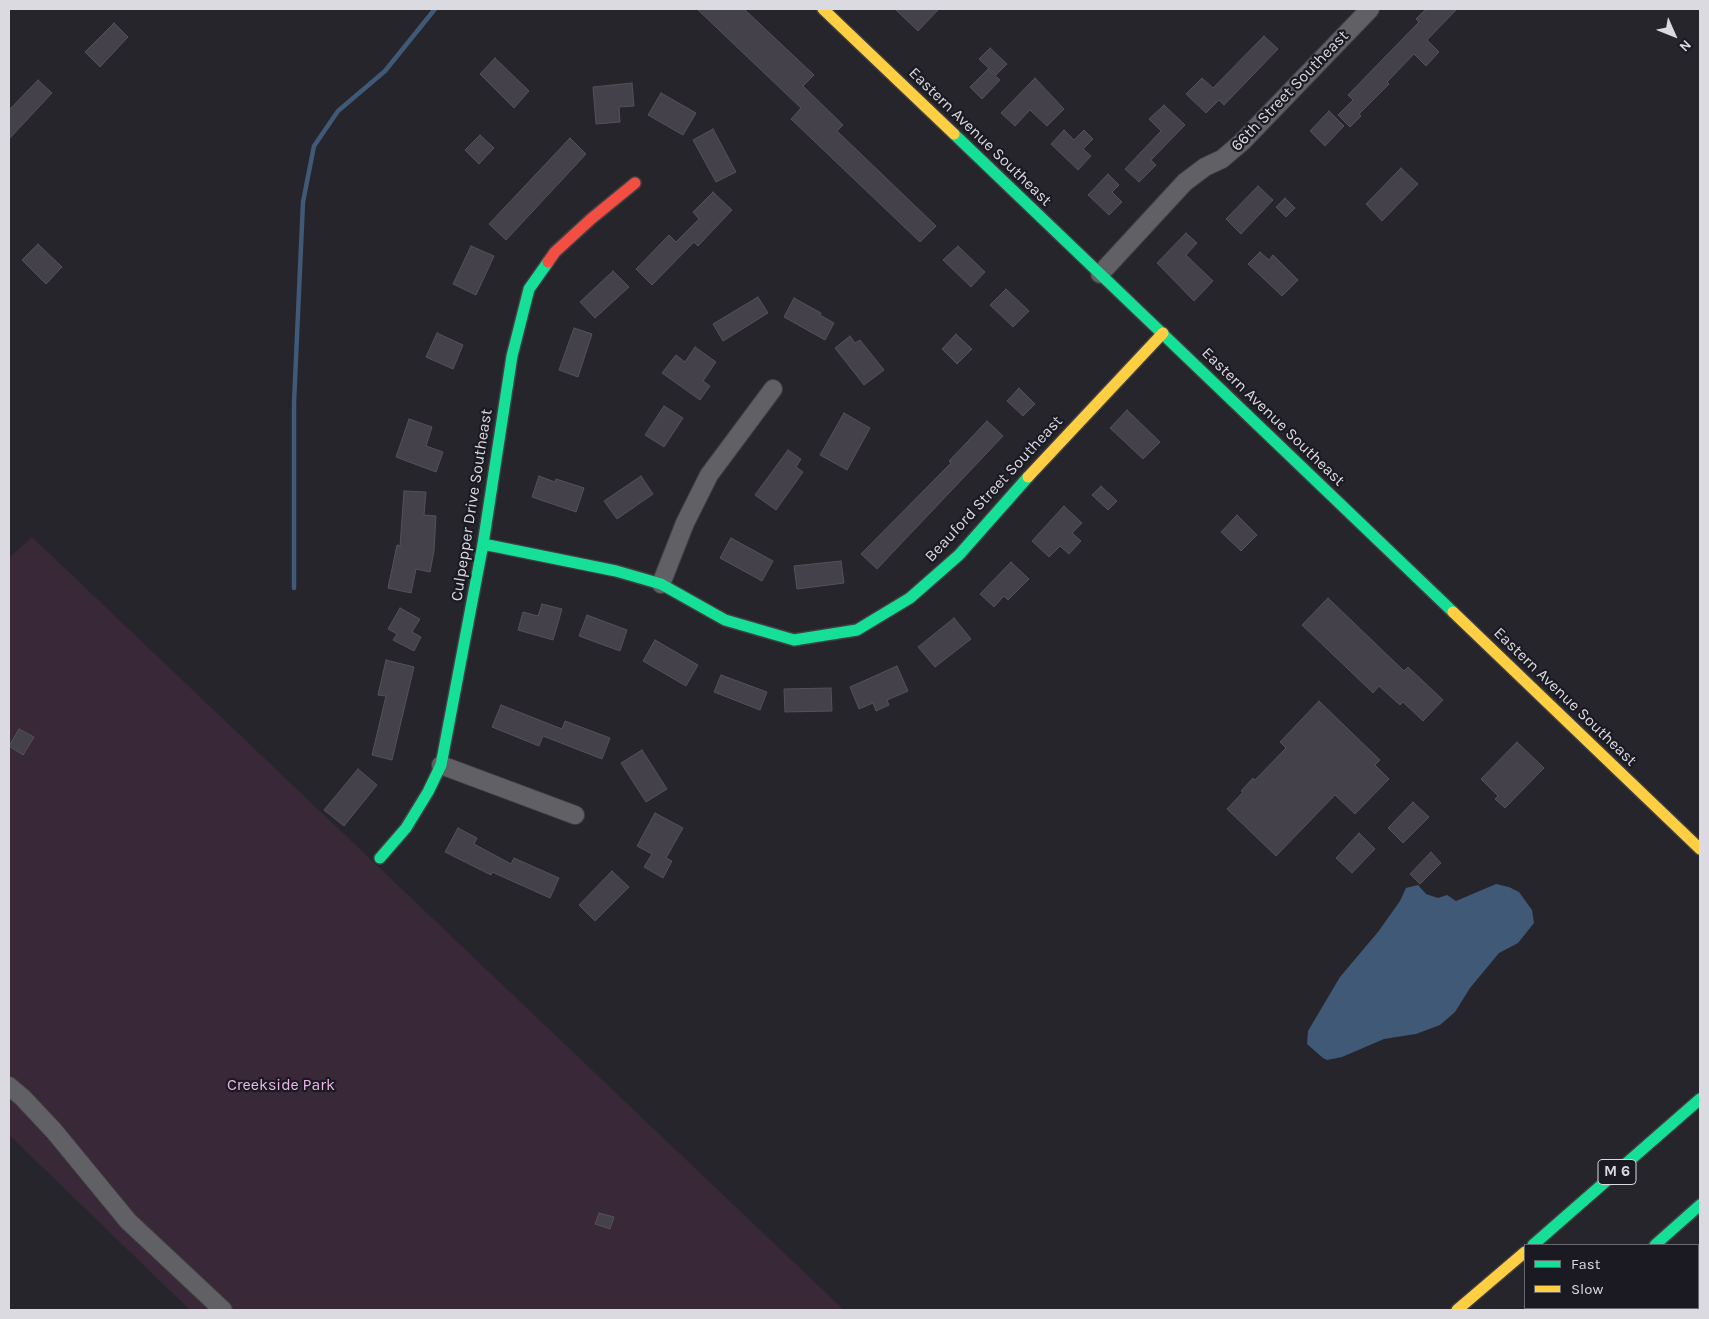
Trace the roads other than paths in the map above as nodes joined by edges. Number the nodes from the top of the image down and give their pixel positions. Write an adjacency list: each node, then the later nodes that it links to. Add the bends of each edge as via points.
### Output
1 (823, 9): 4 (main road, Eastern Avenue Southeast)
2 (1370, 9): 4 (street, 66th Street Southeast, via 1242,142 1185,182)
3 (635, 183): 7 (main road, Culpepper Drive Southeast, via 555,252 529,289 512,356)
4 (1100, 274): 5 (main road, Eastern Avenue Southeast)
5 (1162, 333): 8 (main road, Beauford Street Southeast, via 959,555 910,598 858,630 794,640 725,620); 11 (main road, Eastern Avenue Southeast)
6 (773, 389): 8 (street, via 710,475 685,523)
7 (483, 544): 8 (main road, Beauford Street Southeast, via 616,571); 9 (main road, Culpepper Drive Southeast)
8 (661, 584)
9 (441, 766): 10 (street); 12 (main road, Culpepper Drive Southeast, via 406,828)
10 (575, 815)
11 (1700, 849)
12 (380, 858)
13 (9, 1086): 19 (street, via 54,1131 128,1221)
14 (1700, 1099): 16 (main road, M 6)
15 (1700, 1205): 17 (main road)
16 (1535, 1244)
17 (1656, 1244)
18 (1524, 1253): 20 (main road)
19 (223, 1310)
20 (1457, 1310)

